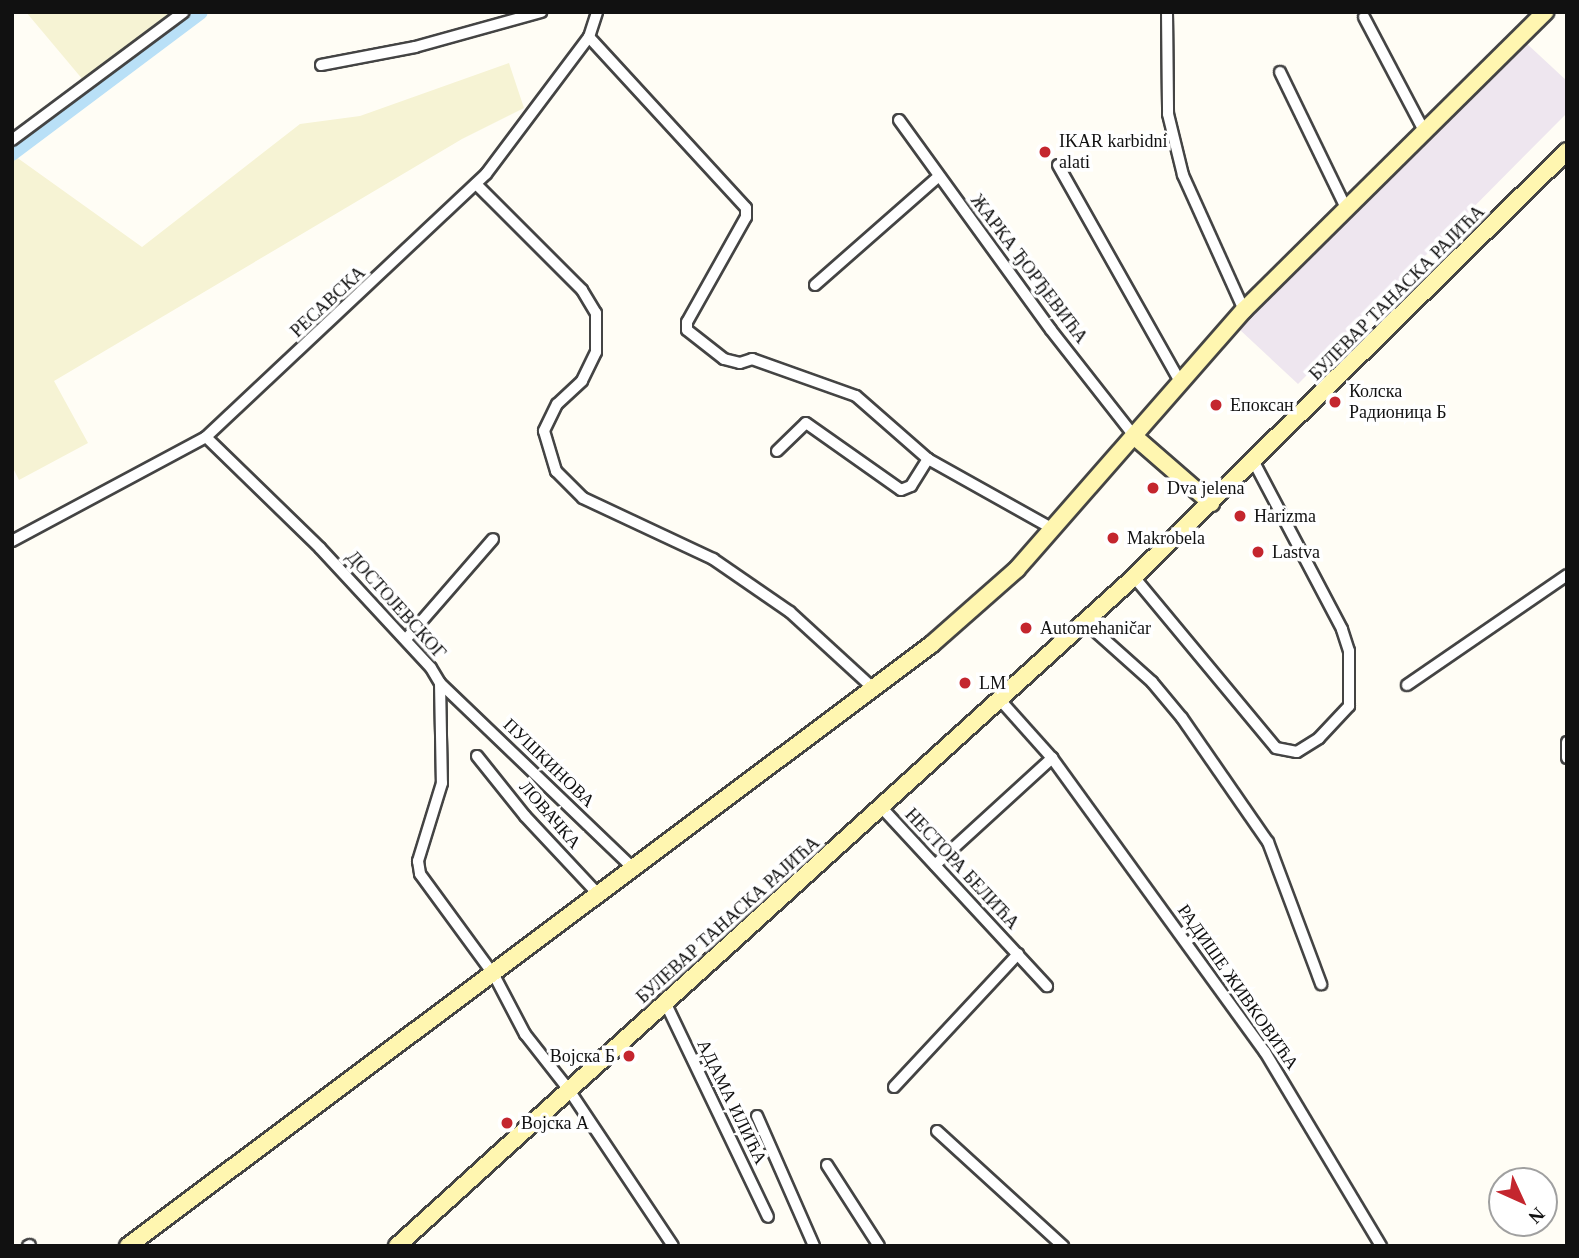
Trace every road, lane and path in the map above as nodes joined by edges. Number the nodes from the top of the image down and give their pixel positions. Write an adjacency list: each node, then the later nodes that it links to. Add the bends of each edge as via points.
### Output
1 (184, 12): 12 (street)
2 (541, 12): 8 (street, via 415,47)
3 (597, 12): 7 (street, РЕСАВСКА)
4 (1167, 12): 19 (street, via 1168,114 1183,175)
5 (1538, 15): 11 (street)
6 (1364, 18): 11 (street)
7 (589, 37): 16 (street, РЕСАВСКА); 24 (street, via 746,208 747,217 687,322 687,330 724,359 740,363 752,359 856,396)
8 (321, 65)
9 (1280, 72): 17 (street)
10 (898, 120): 15 (street, ЖАРКА ЂОРЂЕВИЋА)
11 (1424, 131): 17 (street)
12 (12, 140)
13 (1567, 151): 25 (street, БУЛЕВАР ТАНАСКА РАЈИЋА)
14 (1058, 165): 20 (street)
15 (938, 177): 18 (street); 22 (street, ЖАРКА ЂОРЂЕВИЋА)
16 (476, 184): 21 (street, РЕСАВСКА); 36 (street, via 582,290 596,313 596,352 582,381 557,404 544,431 556,471 583,498 713,559 790,612)
17 (1346, 208): 19 (street)
18 (814, 285)
19 (1244, 310): 20 (street)
20 (1179, 380): 22 (street)
21 (206, 437): 29 (street, РЕСАВСКА); 33 (street, ДОСТОЈЕВСКОГ)
22 (1135, 437): 26 (street); 27 (street)
23 (777, 451): 24 (street, via 806,423 901,490 911,486)
24 (928, 460): 27 (street)
25 (1254, 462): 26 (street, БУЛЕВАР ТАНАСКА РАЈИЋА); 31 (street, via 1337,618 1349,651 1349,706 1319,738 1297,752 1276,748)
26 (1211, 503): 31 (street, БУЛЕВАР ТАНАСКА РАЈИЋА)
27 (1054, 529): 36 (street, via 1007,578)
28 (493, 539): 33 (street)
29 (12, 541)
30 (1567, 575): 35 (street)
31 (1135, 577): 32 (street, БУЛЕВАР ТАНАСКА РАЈИЋА)
32 (1085, 622): 37 (street, БУЛЕВАР ТАНАСКА РАЈИЋА); 48 (street, via 1167,700 1268,842)
33 (407, 638): 34 (street, ДОСТОЈЕВСКОГ)
34 (440, 683): 44 (street, ПУШКИНОВА); 47 (street, ДОСТОЈЕВСКОГ, via 442,783 418,861 429,888)
35 (1407, 685)
36 (875, 690): 44 (street)
37 (1001, 701): 40 (street, РАДИШЕ ЖИВКОВИЋА); 42 (street, БУЛЕВАР ТАНАСКА РАЈИЋА)
38 (1567, 743): 41 (street)
39 (477, 756): 45 (street, ЛОВАЧКА, via 525,816)
40 (1052, 758): 43 (street); 63 (street, РАДИШЕ ЖИВКОВИЋА, via 1265,1052)
41 (1567, 758)
42 (882, 807): 43 (street, НЕСТОРА БЕЛИЋА); 50 (street, БУЛЕВАР ТАНАСКА РАЈИЋА)
43 (935, 865): 46 (street, НЕСТОРА БЕЛИЋА)
44 (635, 870): 45 (street)
45 (599, 895): 47 (street)
46 (1018, 954): 49 (street, НЕСТОРА БЕЛИЋА); 51 (street, НЕСТОРА БЕЛИЋА)
47 (494, 975): 52 (street, ДОСТОЈЕВСКОГ, via 525,1034); 57 (street)
48 (1321, 984)
49 (1047, 986)
50 (665, 1002): 52 (street, БУЛЕВАР ТАНАСКА РАЈИЋА); 56 (street, АДАМА ИЛИЋА)
51 (894, 1087)
52 (569, 1090): 58 (street, БУЛЕВАР ТАНАСКА РАЈИЋА); 59 (street, ДОСТОЈЕВСКОГ)
53 (757, 1116): 60 (street)
54 (937, 1131): 62 (street)
55 (827, 1165): 61 (street)
56 (768, 1217)
57 (128, 1246)
58 (397, 1246)
59 (673, 1246)
60 (814, 1246)
61 (879, 1246)
62 (1063, 1246)
63 (1381, 1246)

